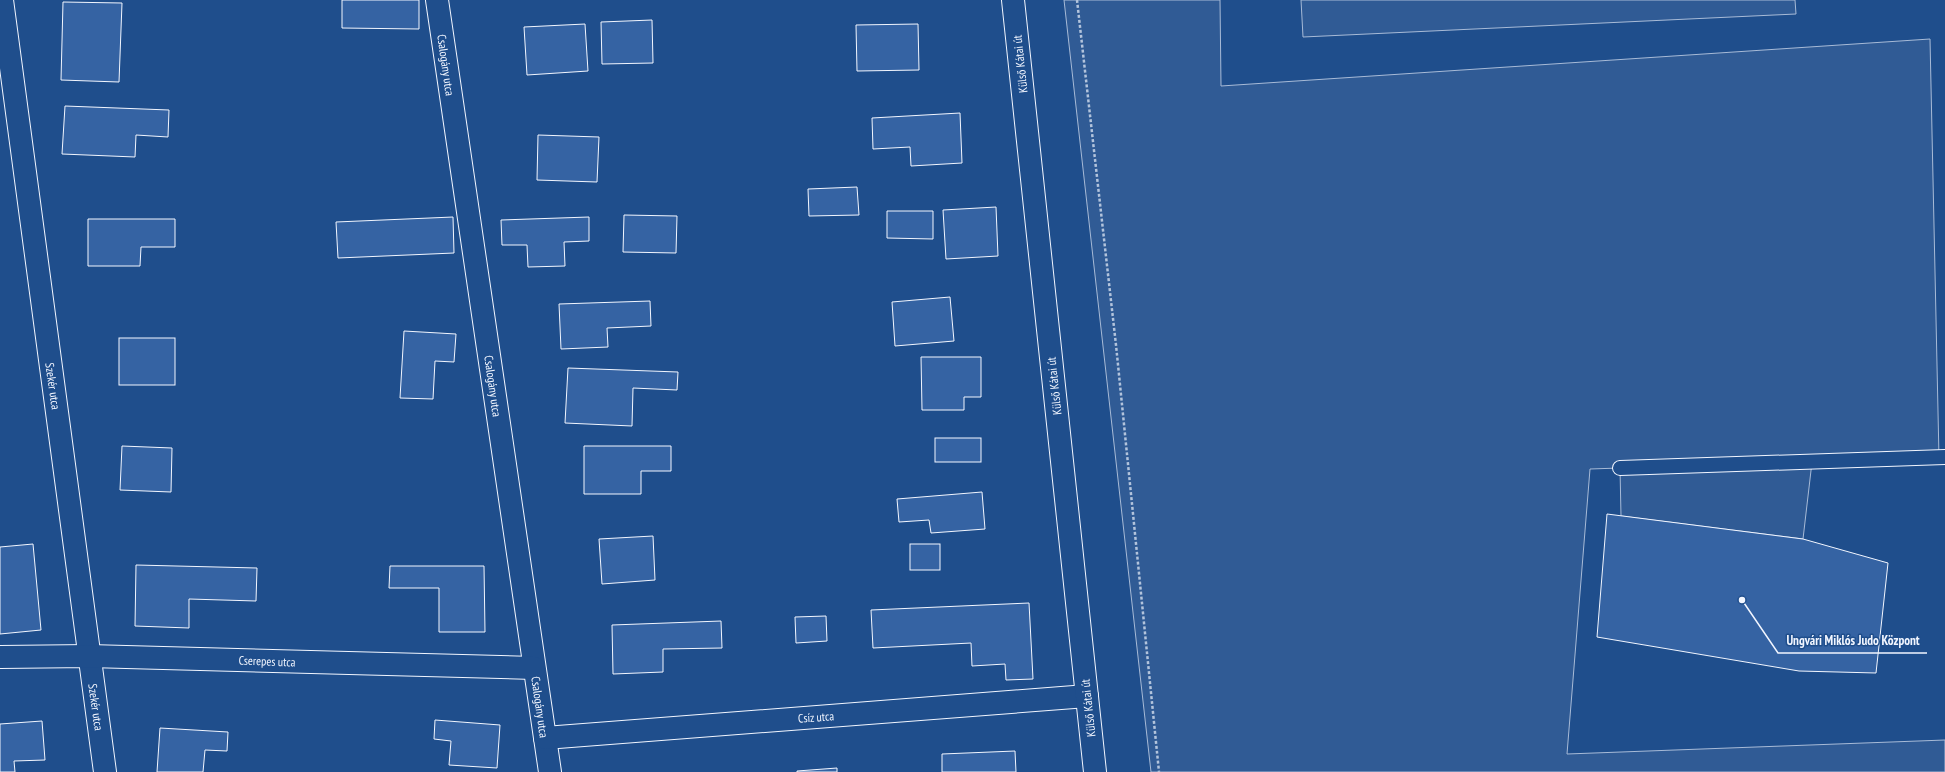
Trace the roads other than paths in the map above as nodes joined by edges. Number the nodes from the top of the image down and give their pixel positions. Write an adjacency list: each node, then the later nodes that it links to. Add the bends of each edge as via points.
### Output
1 (2, 0): 6 (street, Szekér utca)
2 (437, 0): 8 (street, Csalogány utca)
3 (1013, 0): 9 (street, Külső Kátai út)
4 (1945, 457): 5 (lane)
5 (1620, 468)
6 (89, 656): 7 (street, Cserepes utca); 8 (street, Cserepes utca); 11 (street, Szekér utca)
7 (0, 657)
8 (534, 668): 10 (street, Csalogány utca)
9 (1087, 696): 10 (street, Csíz utca); 13 (street, Külső Kátai út)
10 (545, 738): 12 (street, Csalogány utca)
11 (105, 772)
12 (550, 772)
13 (1095, 772)

